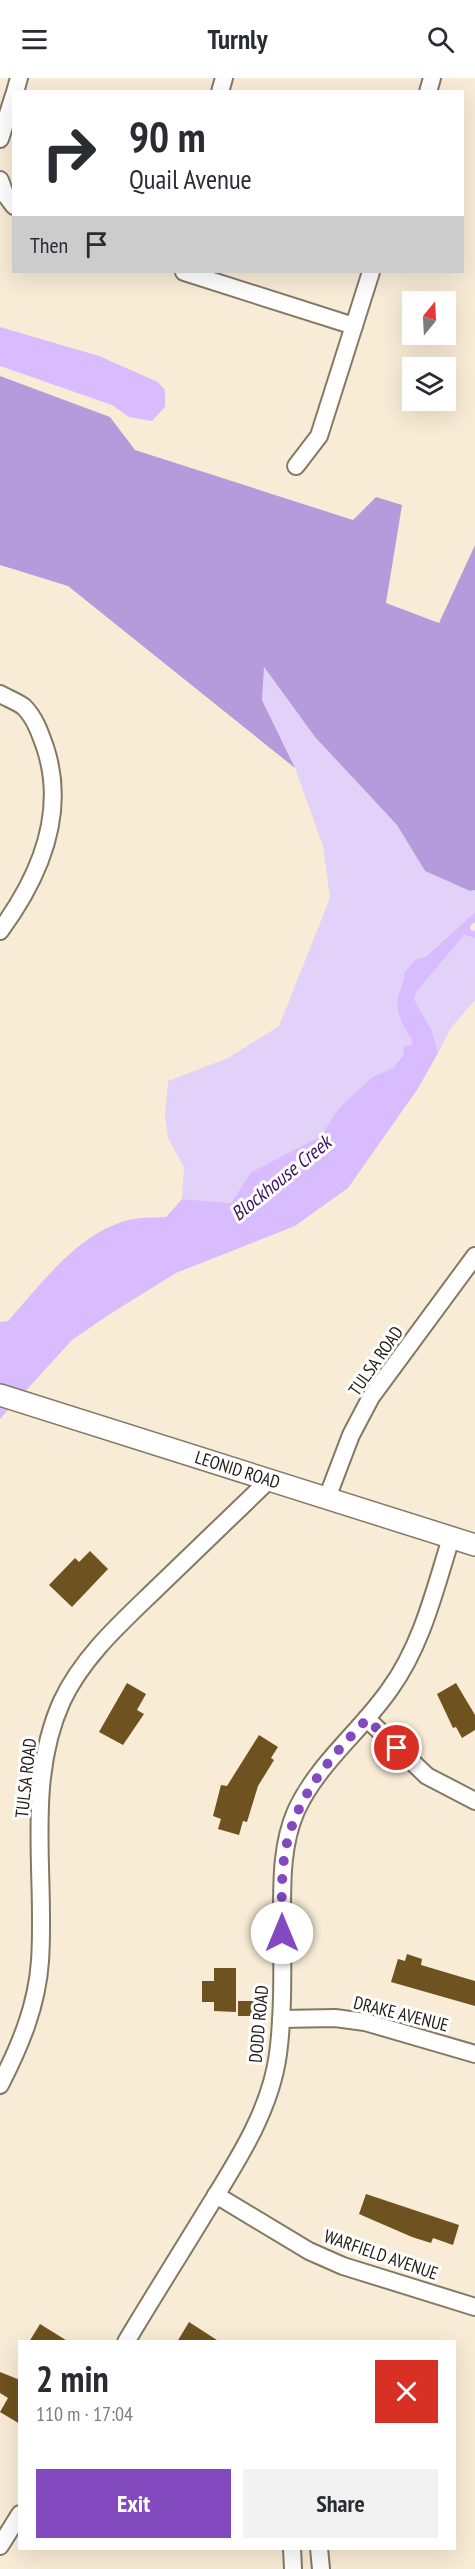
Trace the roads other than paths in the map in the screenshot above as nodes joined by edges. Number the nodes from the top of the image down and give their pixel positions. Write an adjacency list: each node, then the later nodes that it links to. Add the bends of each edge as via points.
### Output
1 (12, 100): 2 (street)
2 (0, 139)
3 (187, 273): 5 (street)
4 (371, 273): 5 (street)
5 (354, 326): 6 (street, via 319,436)
6 (296, 466)
7 (0, 694): 8 (street, via 24,707 38,727 50,762 53,803 51,829 43,854 29,886)
8 (6, 914): 9 (street)
9 (0, 931)
10 (475, 1256): 13 (street, TULSA ROAD, via 371,1397 351,1435)
11 (0, 1395): 12 (street, LEONID ROAD)
12 (269, 1480): 13 (street, LEONID ROAD); 20 (street, TULSA ROAD, via 109,1635 76,1676 63,1700 53,1724 42,1777 40,1961 36,1991 27,2024)
13 (327, 1498): 14 (street, LEONID ROAD)
14 (451, 1538): 15 (street, LEONID ROAD); 16 (street, DODD ROAD, via 422,1629 392,1688)
15 (475, 1545)
16 (367, 1719): 17 (street, via 427,1776); 18 (street, DODD ROAD, via 313,1782 296,1811 287,1840 282,1869)
17 (475, 1801)
18 (281, 2019): 19 (street, DRAKE AVENUE, via 365,2022); 21 (street, DODD ROAD, via 278,2055 264,2107)
19 (475, 2054)
20 (0, 2085)
21 (216, 2195): 22 (street, WARFIELD AVENUE, via 309,2251 343,2266); 23 (street, DODD ROAD)
22 (475, 2307)
23 (127, 2340)
24 (18, 2517): 25 (street)
25 (0, 2546)
26 (292, 2550): 28 (street)
27 (319, 2550): 29 (street)
28 (293, 2569)
29 (321, 2569)

